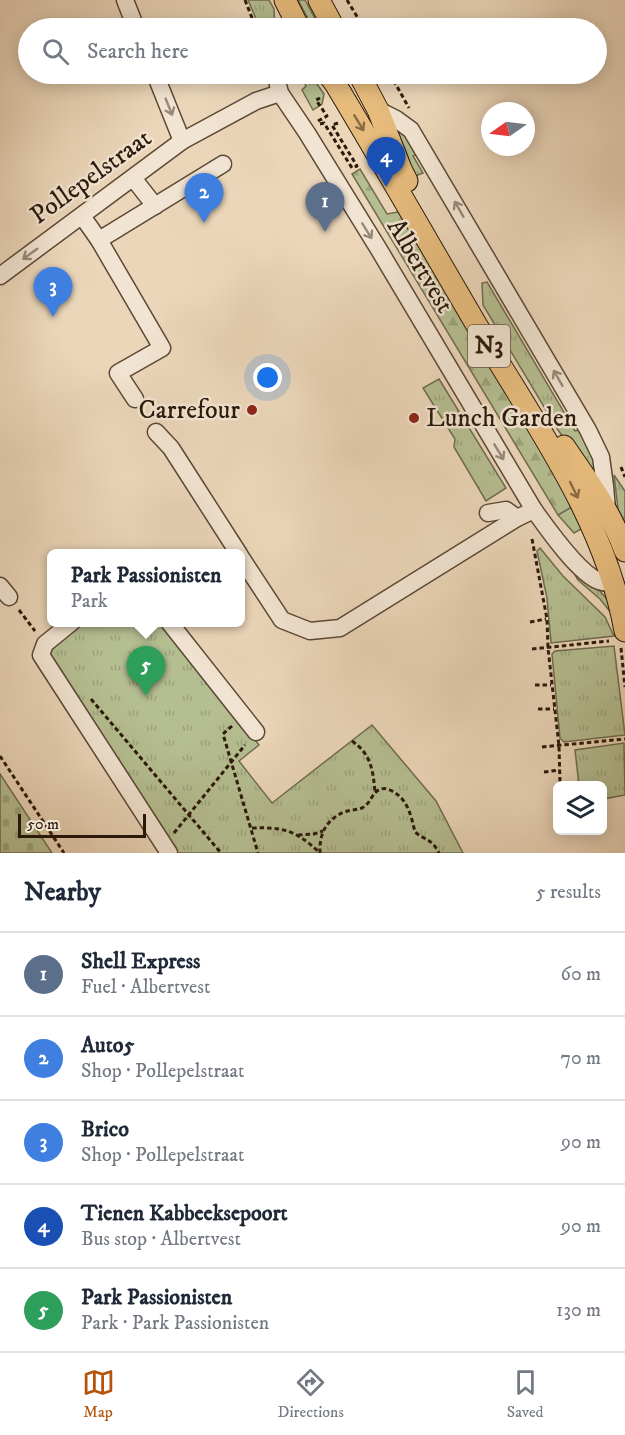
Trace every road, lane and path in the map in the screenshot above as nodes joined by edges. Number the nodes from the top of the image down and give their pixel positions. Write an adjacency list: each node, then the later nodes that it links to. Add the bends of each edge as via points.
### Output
1 (125, 0): 5 (street)
2 (245, 0): 6 (path)
3 (319, 0): 7 (main road)
4 (348, 0): 8 (path)
5 (132, 18)
6 (252, 18)
7 (329, 18)
8 (358, 18)
9 (159, 84): 17 (street, Pollepelstraat, one-way to 17)
10 (276, 84): 17 (street, Pollepelstraat, via 256,101)
11 (281, 84): 27 (street, Albertvest, one-way to 27)
12 (335, 84): 34 (main road, Albertvest / N3, one-way to 34, via 568,478)
13 (364, 84): 15 (main road, Albertvest / N3)
14 (320, 98): 16 (path, via 316,100 327,116 317,123 324,123 352,168 357,166 332,125)
15 (378, 110): 26 (main road, Albertvest / N3, via 425,216 539,408); 26 (street, Albertvest, one-way to 15, via 601,457 588,430 411,130)
16 (338, 123)
17 (182, 141): 19 (street, Pollepelstraat)
18 (223, 164): 20 (street)
19 (133, 178): 20 (street); 21 (street, Pollepelstraat)
20 (155, 206): 22 (street)
21 (82, 216): 22 (street); 23 (street, Pollepelstraat, one-way to 23)
22 (99, 240): 24 (street, via 162,348 118,373)
23 (0, 276)
24 (135, 399)
25 (156, 432): 31 (street, via 171,448)
26 (606, 508): 32 (main road, Albertvest / N3)
27 (534, 510): 29 (street); 34 (street, Albertvest, via 587,573 597,580)
28 (488, 513): 29 (street, via 506,510)
29 (517, 518): 33 (street, via 340,628 310,631 282,620)
30 (531, 539): 36 (path)
31 (236, 549)
32 (625, 551)
33 (245, 563)
34 (613, 582): 40 (main road, Albertvest / N3)
35 (5, 591): 41 (path)
36 (547, 619): 37 (path); 42 (path)
37 (531, 622)
38 (66, 627): 41 (street)
39 (173, 627): 49 (street)
40 (617, 636): 42 (path)
41 (45, 644): 65 (street, via 41,656)
42 (548, 648): 43 (path); 45 (path)
43 (532, 649)
44 (535, 685): 45 (path)
45 (552, 685): 47 (path)
46 (90, 698): 61 (path)
47 (555, 709): 48 (path); 53 (path)
48 (538, 710)
49 (243, 716): 50 (street); 56 (path, via 223,734)
50 (256, 732): 56 (path)
51 (625, 740): 53 (path)
52 (352, 741): 60 (path, via 366,754)
53 (559, 746): 54 (path); 57 (path)
54 (542, 747)
55 (0, 756): 66 (path)
56 (231, 762): 61 (path); 62 (path)
57 (559, 770): 58 (path); 59 (path)
58 (544, 772)
59 (560, 781)
60 (375, 792): 63 (path, via 369,803 336,817); 69 (path, via 388,789 397,794 406,803 416,832 435,845)
61 (188, 814): 65 (path); 67 (path)
62 (251, 828): 64 (path); 68 (path)
63 (323, 831): 64 (path); 64 (path, via 320,853)
64 (297, 834)
65 (166, 849)
66 (64, 853)
67 (221, 853)
68 (258, 853)
69 (439, 853)

